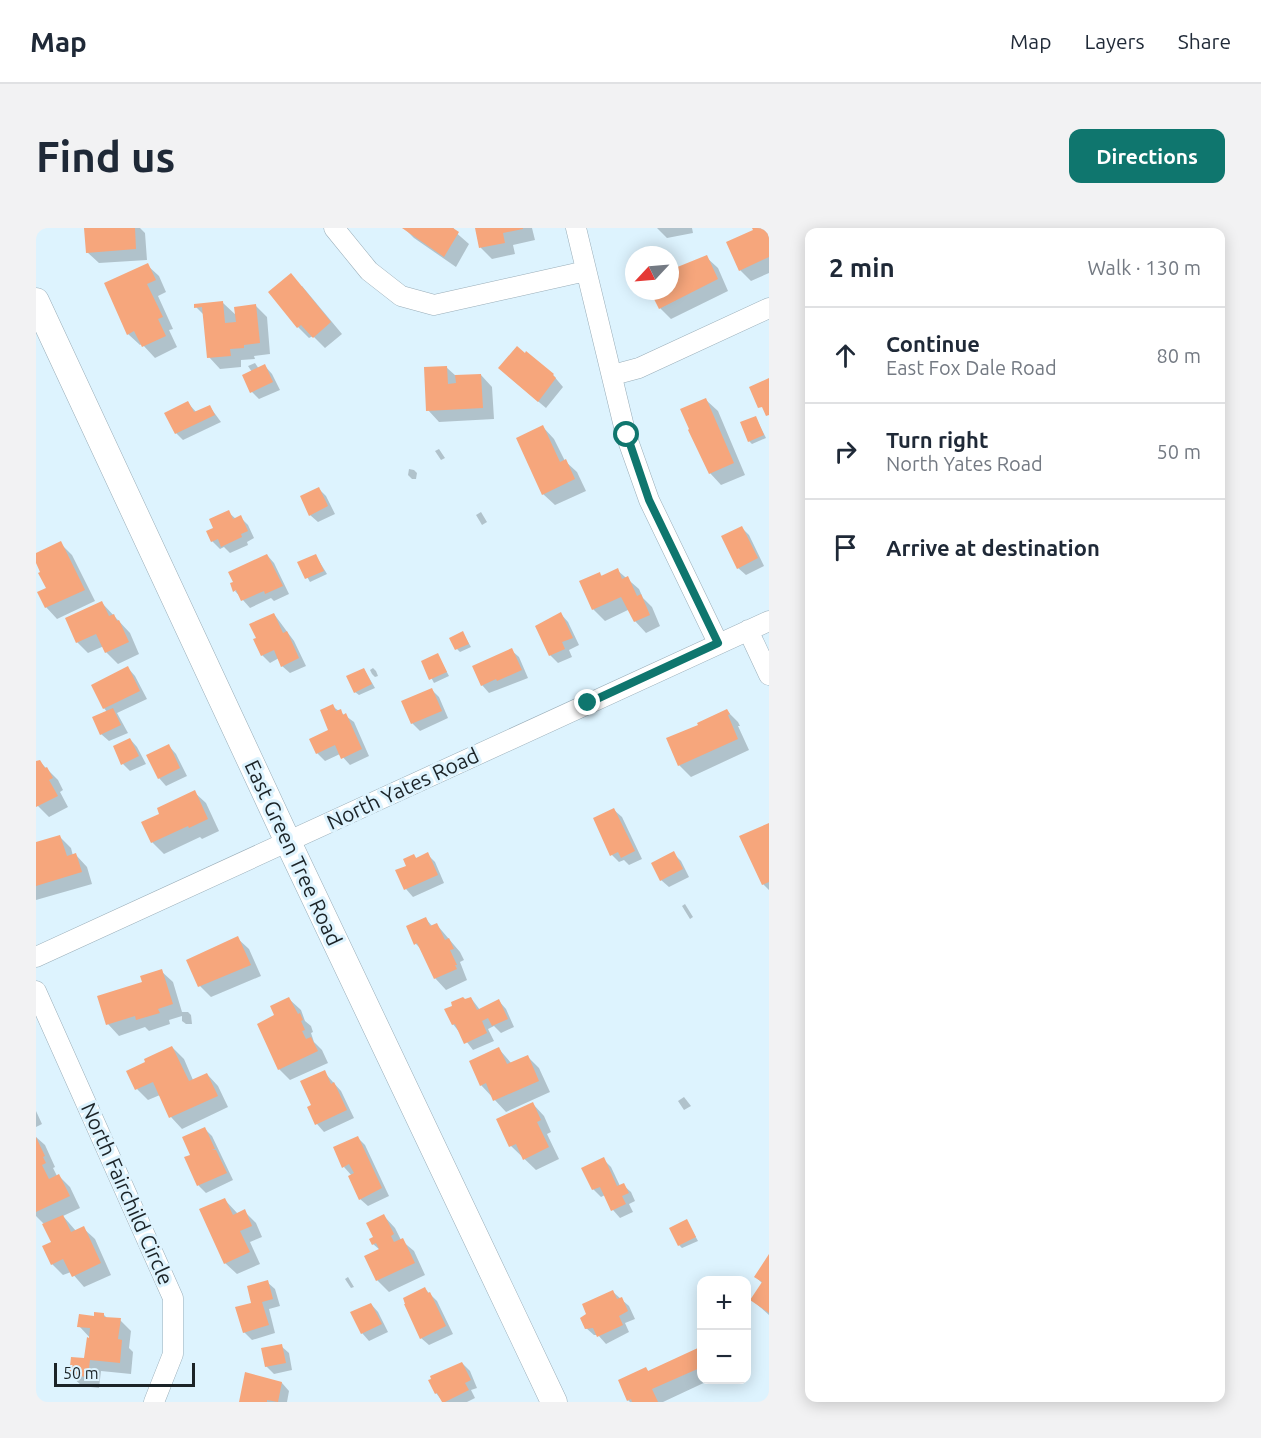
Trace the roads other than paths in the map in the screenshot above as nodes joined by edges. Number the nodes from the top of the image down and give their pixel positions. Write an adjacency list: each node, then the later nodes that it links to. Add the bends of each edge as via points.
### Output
1 (334, 228): 3 (street, via 369,271 401,296 434,304)
2 (576, 228): 3 (street)
3 (586, 271): 6 (street)
4 (36, 301): 11 (street, East Green Tree Road)
5 (769, 308): 6 (street, via 639,368)
6 (613, 375): 9 (street, via 627,435 649,500)
7 (769, 621): 8 (street, North Yates Road)
8 (748, 630): 9 (street, North Yates Road); 10 (street)
9 (718, 643): 11 (street, North Yates Road)
10 (769, 675)
11 (288, 842): 12 (street, North Yates Road); 15 (street, East Green Tree Road)
12 (36, 957)
13 (36, 992): 14 (street, North Fairchild Circle, via 173,1298 173,1354)
14 (154, 1402)
15 (554, 1402)

